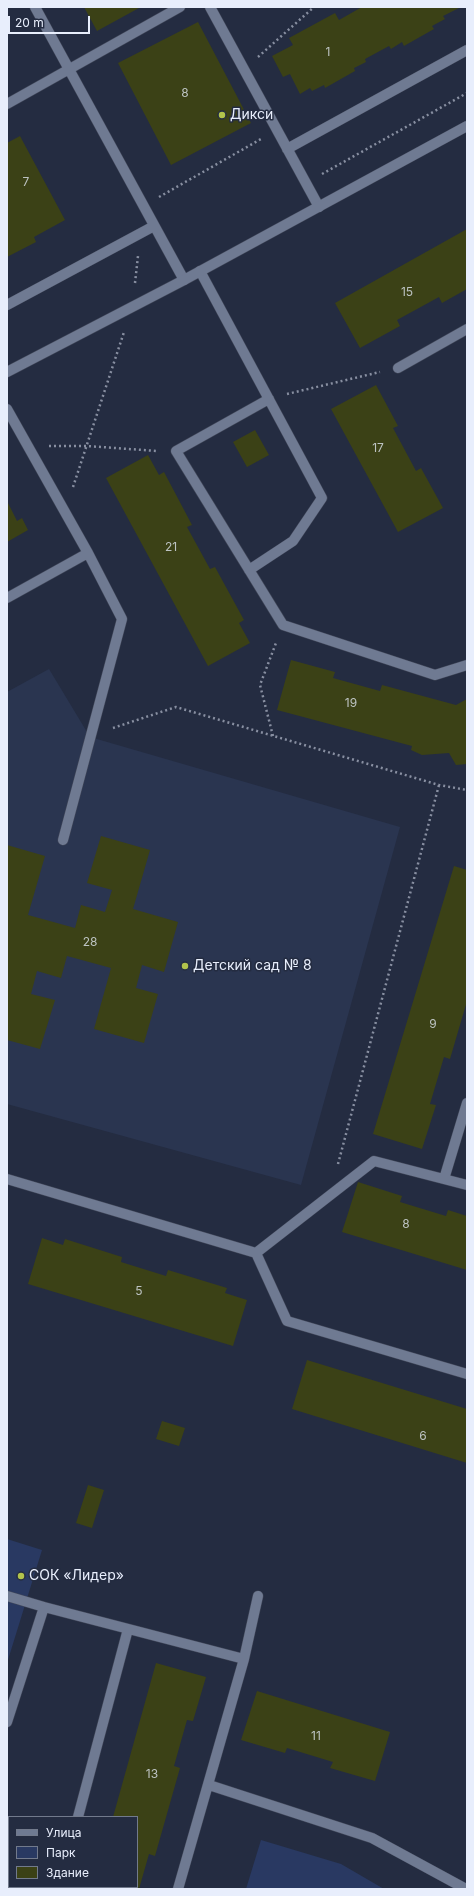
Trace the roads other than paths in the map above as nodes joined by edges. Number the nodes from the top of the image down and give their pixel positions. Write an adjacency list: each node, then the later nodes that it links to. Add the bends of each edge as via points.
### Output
1 (35, 7): 5 (street)
2 (180, 7): 5 (street)
3 (210, 7): 8 (street)
4 (467, 50): 8 (street)
5 (68, 69): 6 (street); 10 (street)
6 (7, 104)
7 (467, 126): 9 (street)
8 (287, 149): 9 (street)
9 (319, 207): 11 (street)
10 (154, 226): 12 (street); 13 (street)
11 (200, 271): 12 (street); 17 (street)
12 (184, 280): 16 (street)
13 (7, 305)
14 (467, 329): 15 (street)
15 (398, 368)
16 (7, 372)
17 (269, 399): 20 (street, via 322,498 293,541); 20 (street, via 176,450)
18 (7, 409): 19 (street)
19 (88, 553): 21 (street); 23 (street, via 122,619)
20 (249, 570): 22 (street, via 283,625 435,675)
21 (7, 598)
22 (467, 665)
23 (63, 840)
24 (467, 1102): 26 (street)
25 (7, 1179): 28 (street)
26 (444, 1179): 27 (street); 28 (street, via 374,1161)
27 (467, 1185)
28 (256, 1253): 29 (street, via 287,1321)
29 (467, 1374)
30 (7, 1596): 32 (street)
31 (258, 1596): 34 (street)
32 (44, 1607): 33 (street); 35 (street)
33 (128, 1629): 34 (street); 37 (street)
34 (244, 1659): 36 (street)
35 (7, 1722)
36 (209, 1785): 38 (street); 39 (street, via 372,1838)
37 (78, 1816)
38 (178, 1889)
39 (466, 1889)

